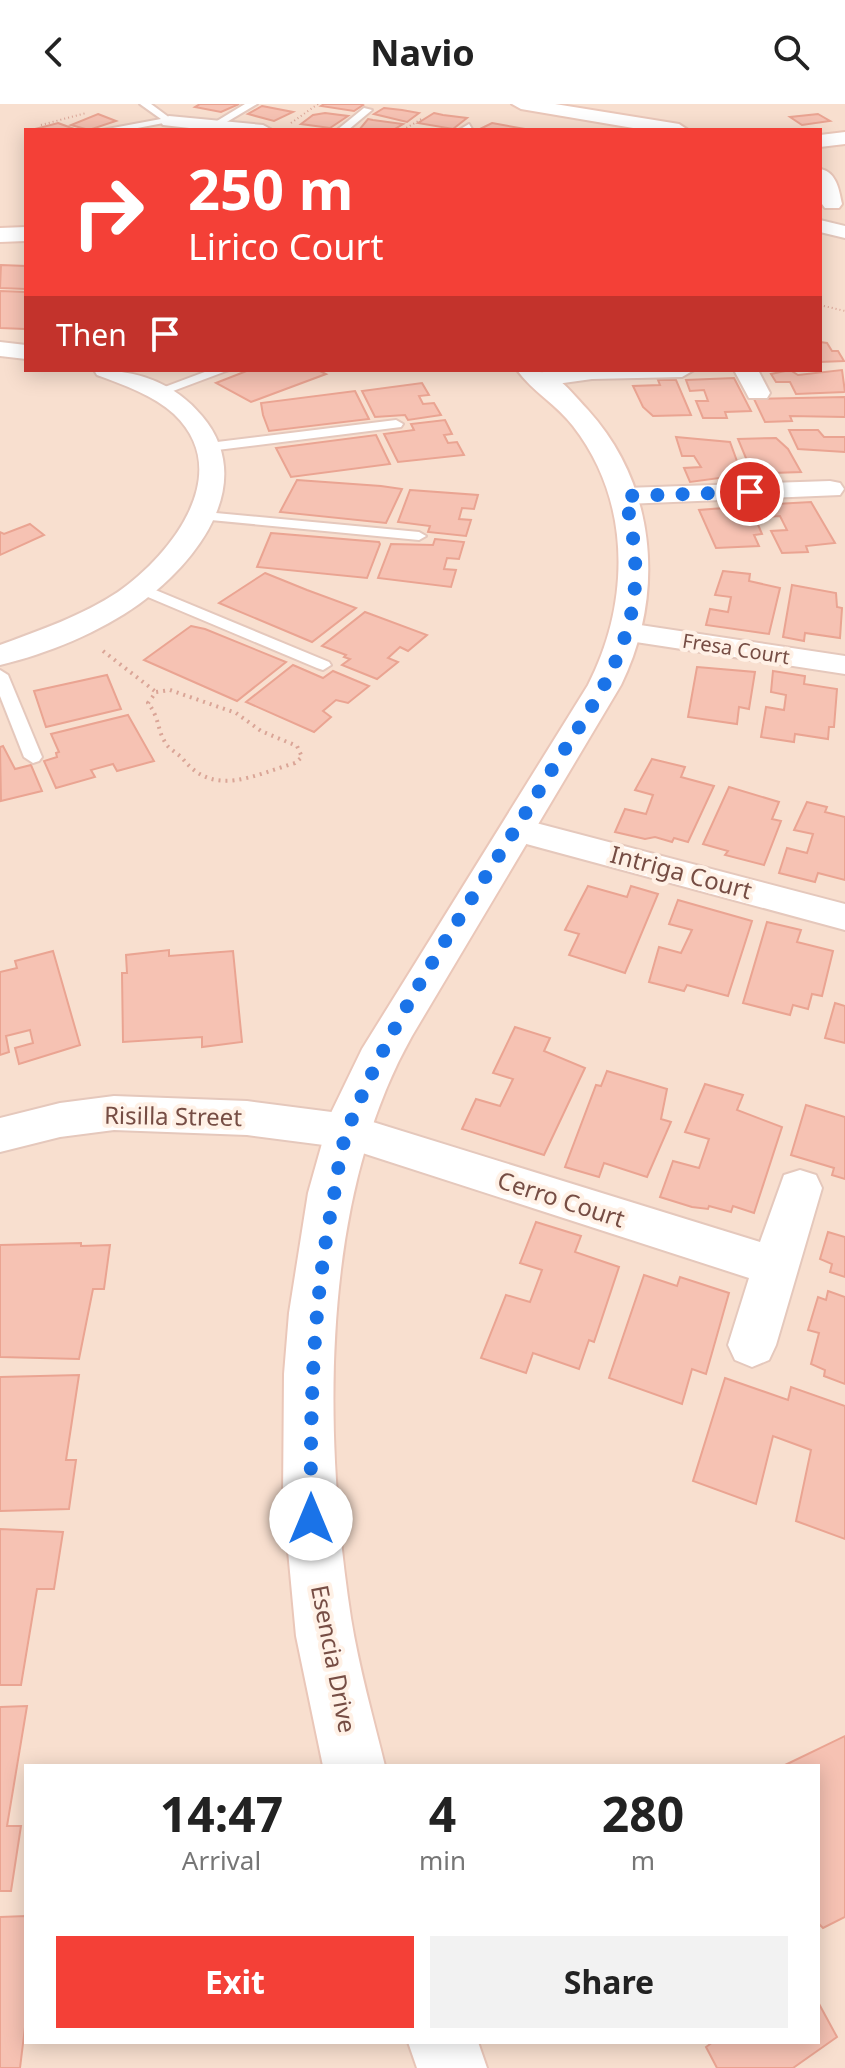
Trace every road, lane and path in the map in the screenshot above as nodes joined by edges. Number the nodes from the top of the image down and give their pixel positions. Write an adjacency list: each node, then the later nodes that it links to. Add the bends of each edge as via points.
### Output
1 (145, 104): 7 (lane)
2 (252, 104): 9 (lane)
3 (318, 104): 8 (path)
4 (521, 104): 13 (street)
5 (367, 110): 11 (lane)
6 (423, 118): 12 (path)
7 (169, 121): 9 (street); 10 (lane)
8 (287, 125)
9 (224, 126)
10 (121, 128)
11 (344, 128)
12 (406, 128)
13 (667, 128)
14 (845, 138): 15 (street)
15 (822, 141)
16 (822, 175): 18 (street)
17 (822, 176): 19 (street)
18 (845, 181)
19 (832, 207)
20 (822, 226): 21 (street)
21 (845, 232)
22 (24, 234): 23 (street)
23 (0, 235)
24 (822, 305): 25 (path)
25 (845, 311)
26 (0, 349): 27 (street)
27 (24, 352)
28 (111, 372): 33 (street)
29 (217, 372): 33 (lane)
30 (592, 372): 32 (street)
31 (747, 372): 34 (street)
32 (536, 374): 39 (street, Esencia Drive, via 582,419 613,466)
33 (160, 391): 36 (street, via 199,426)
34 (758, 393)
35 (396, 424): 36 (lane)
36 (209, 447): 41 (street, via 215,478)
37 (816, 460): 38 (street)
38 (830, 489): 39 (street); 40 (street)
39 (625, 496): 44 (street, Esencia Drive, via 636,543)
40 (843, 515)
41 (205, 516): 42 (lane); 43 (street, via 181,551)
42 (419, 536)
43 (141, 589): 46 (street, via 73,627); 47 (lane)
44 (627, 632): 48 (street, Fresa Court); 52 (street, Esencia Drive, via 586,719)
45 (93, 644): 50 (path)
46 (0, 656)
47 (323, 665)
48 (845, 665)
49 (0, 675): 51 (lane)
50 (156, 692): 50 (path, via 170,690 246,717 261,731 297,746 302,757 233,781 198,777 162,738 159,718 148,703)
51 (33, 757)
52 (517, 830): 53 (street, Intriga Court); 54 (street, Esencia Drive, via 387,1042)
53 (845, 917)
54 (347, 1131): 55 (street, Risilla Street, via 247,1118 114,1113); 57 (street, Cerro Court); 59 (street, Esencia Drive, via 321,1261 310,1505 323,1622)
55 (0, 1135)
56 (800, 1188): 57 (street)
57 (776, 1267): 58 (street)
58 (752, 1345)
59 (354, 1764)
60 (444, 2044): 61 (street)
61 (452, 2068)

